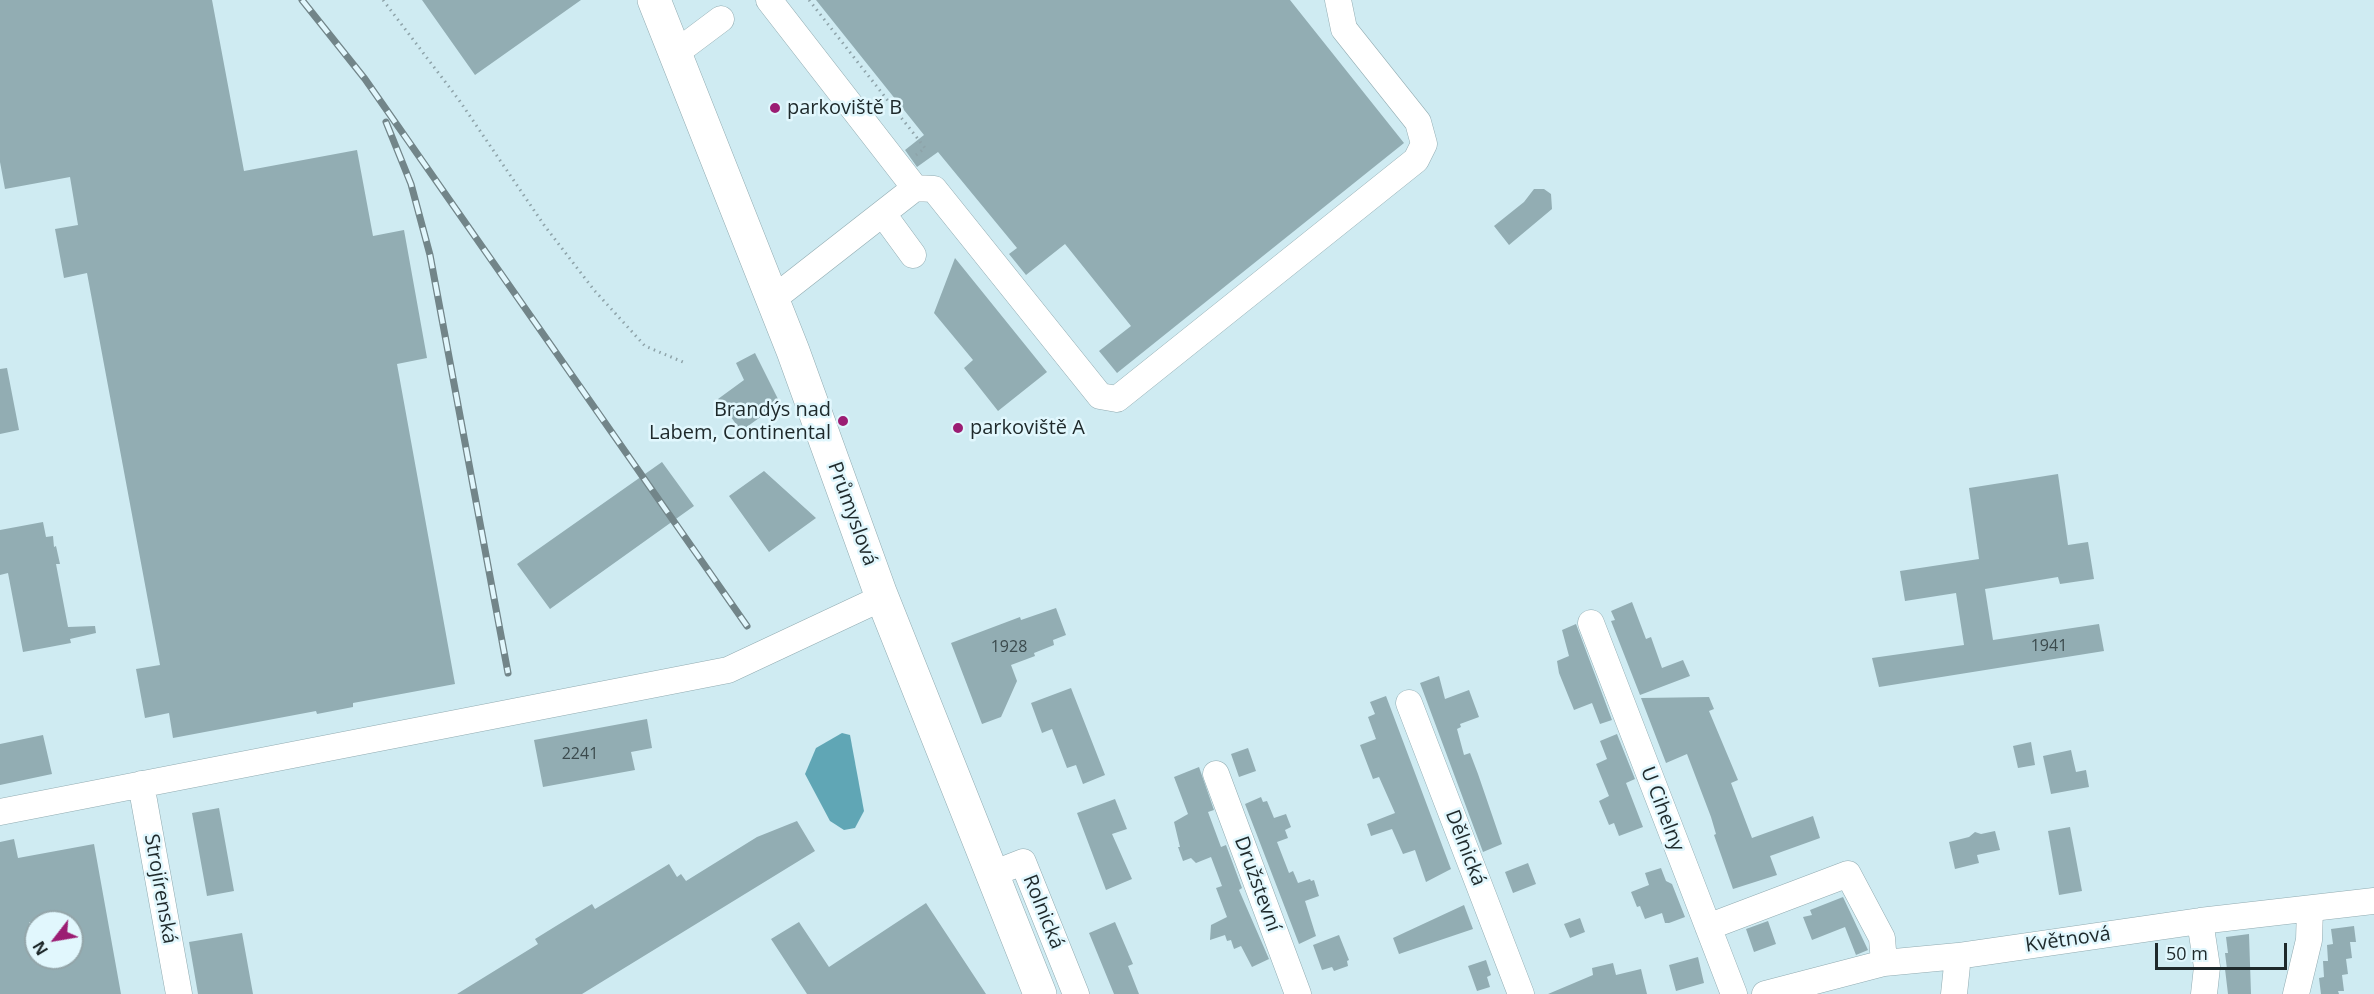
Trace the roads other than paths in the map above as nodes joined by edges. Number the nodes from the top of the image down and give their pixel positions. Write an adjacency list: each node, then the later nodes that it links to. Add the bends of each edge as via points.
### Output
1 (654, 0): 5 (main road, Průmyslová)
2 (769, 0): 6 (street)
3 (1338, 0): 6 (street, via 1344,29 1418,122 1424,144 1416,159 1117,399 1100,396 934,189)
4 (721, 19): 5 (street)
5 (674, 51): 9 (main road, Průmyslová)
6 (915, 188): 7 (street)
7 (883, 214): 8 (street); 9 (street)
8 (913, 255)
9 (773, 299): 10 (main road, Průmyslová)
10 (880, 592): 14 (street, via 871,603 728,670); 16 (main road, Průmyslová)
11 (1591, 623): 20 (street, U Cihelny)
12 (1409, 703): 27 (street, Dělnická)
13 (1216, 774): 26 (street, Družstevní)
14 (141, 784): 15 (street); 23 (street, Strojírenská)
15 (0, 812)
16 (992, 874): 24 (main road, Průmyslová); 25 (street, Rolnická, via 1023,862)
17 (2374, 901): 18 (street, Květnová)
18 (2310, 909): 19 (street, Květnová); 32 (street, via 2309,940)
19 (2200, 921): 21 (street, Květnová); 31 (street, via 2207,967)
20 (1708, 927): 22 (street, via 1848,874 1882,938); 28 (street, U Cihelny)
21 (1958, 956): 22 (street, Květnová); 30 (street)
22 (1884, 963): 29 (street, Květnová)
23 (179, 994)
24 (1040, 994)
25 (1076, 994)
26 (1298, 994)
27 (1521, 994)
28 (1734, 994)
29 (1765, 994)
30 (1954, 994)
31 (2204, 994)
32 (2296, 994)

